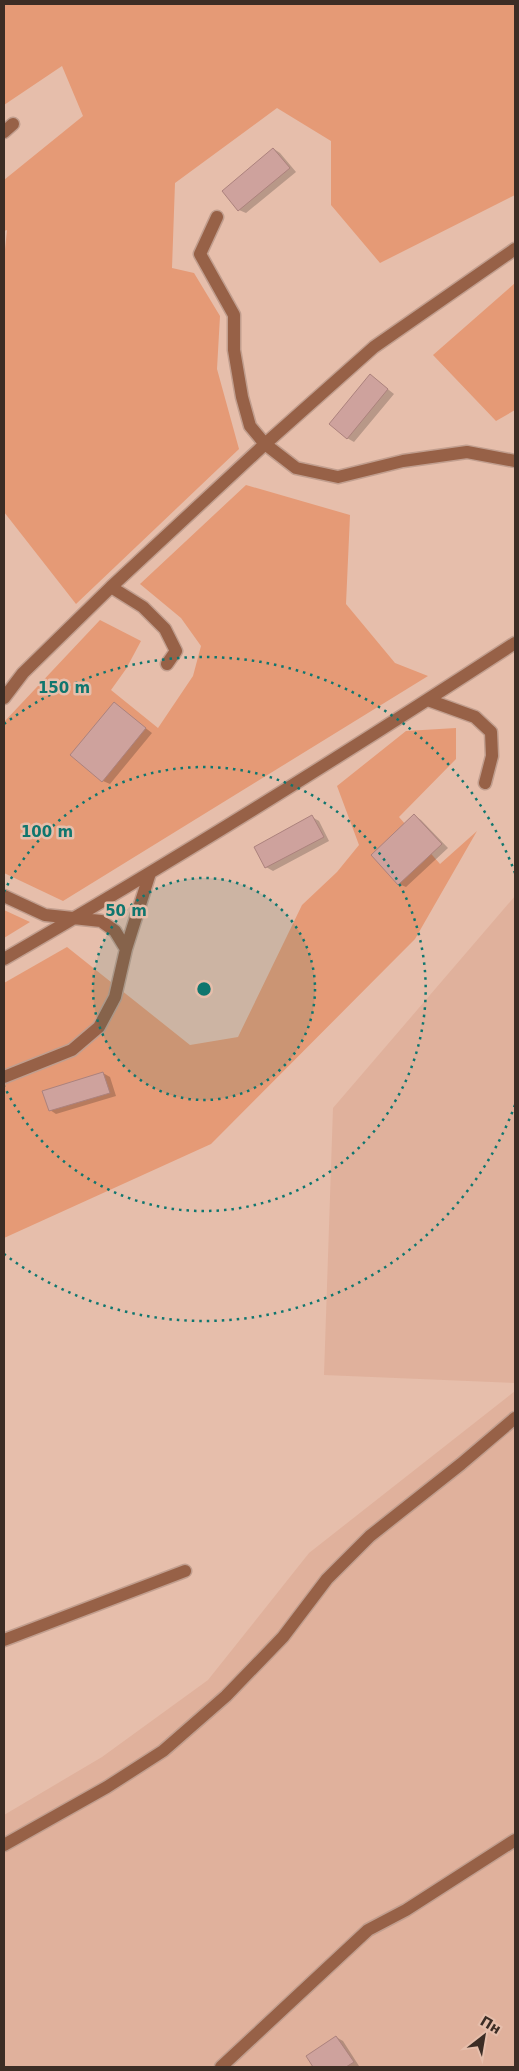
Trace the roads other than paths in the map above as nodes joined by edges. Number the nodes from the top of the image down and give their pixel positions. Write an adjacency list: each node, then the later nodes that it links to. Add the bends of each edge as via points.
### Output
1 (217, 218): 3 (lane, via 200,254 234,315 234,350 242,397 250,426)
2 (515, 249): 3 (lane, via 374,347)
3 (265, 444): 4 (lane, via 296,468 338,477 403,461 467,452); 5 (lane)
4 (515, 461)
5 (111, 587): 7 (lane, via 143,607 165,629 176,651); 8 (lane, via 23,673)
6 (515, 643): 9 (lane)
7 (167, 664)
8 (4, 698)
9 (428, 700): 10 (lane, via 475,717 492,732 492,756); 11 (lane)
10 (485, 783)
11 (150, 873): 13 (lane); 14 (lane)
12 (4, 896): 13 (lane, via 45,915)
13 (73, 919): 14 (lane, via 100,921 115,931); 15 (lane)
14 (126, 949): 16 (lane, via 115,997 99,1027 72,1050)
15 (4, 959)
16 (4, 1077)
17 (515, 1418): 21 (lane, via 370,1536 327,1579 283,1637 239,1683 163,1751)
18 (185, 1571): 19 (lane)
19 (4, 1640)
20 (515, 1840): 22 (lane, via 414,1905 368,1930)
21 (4, 1845)
22 (221, 2067)

